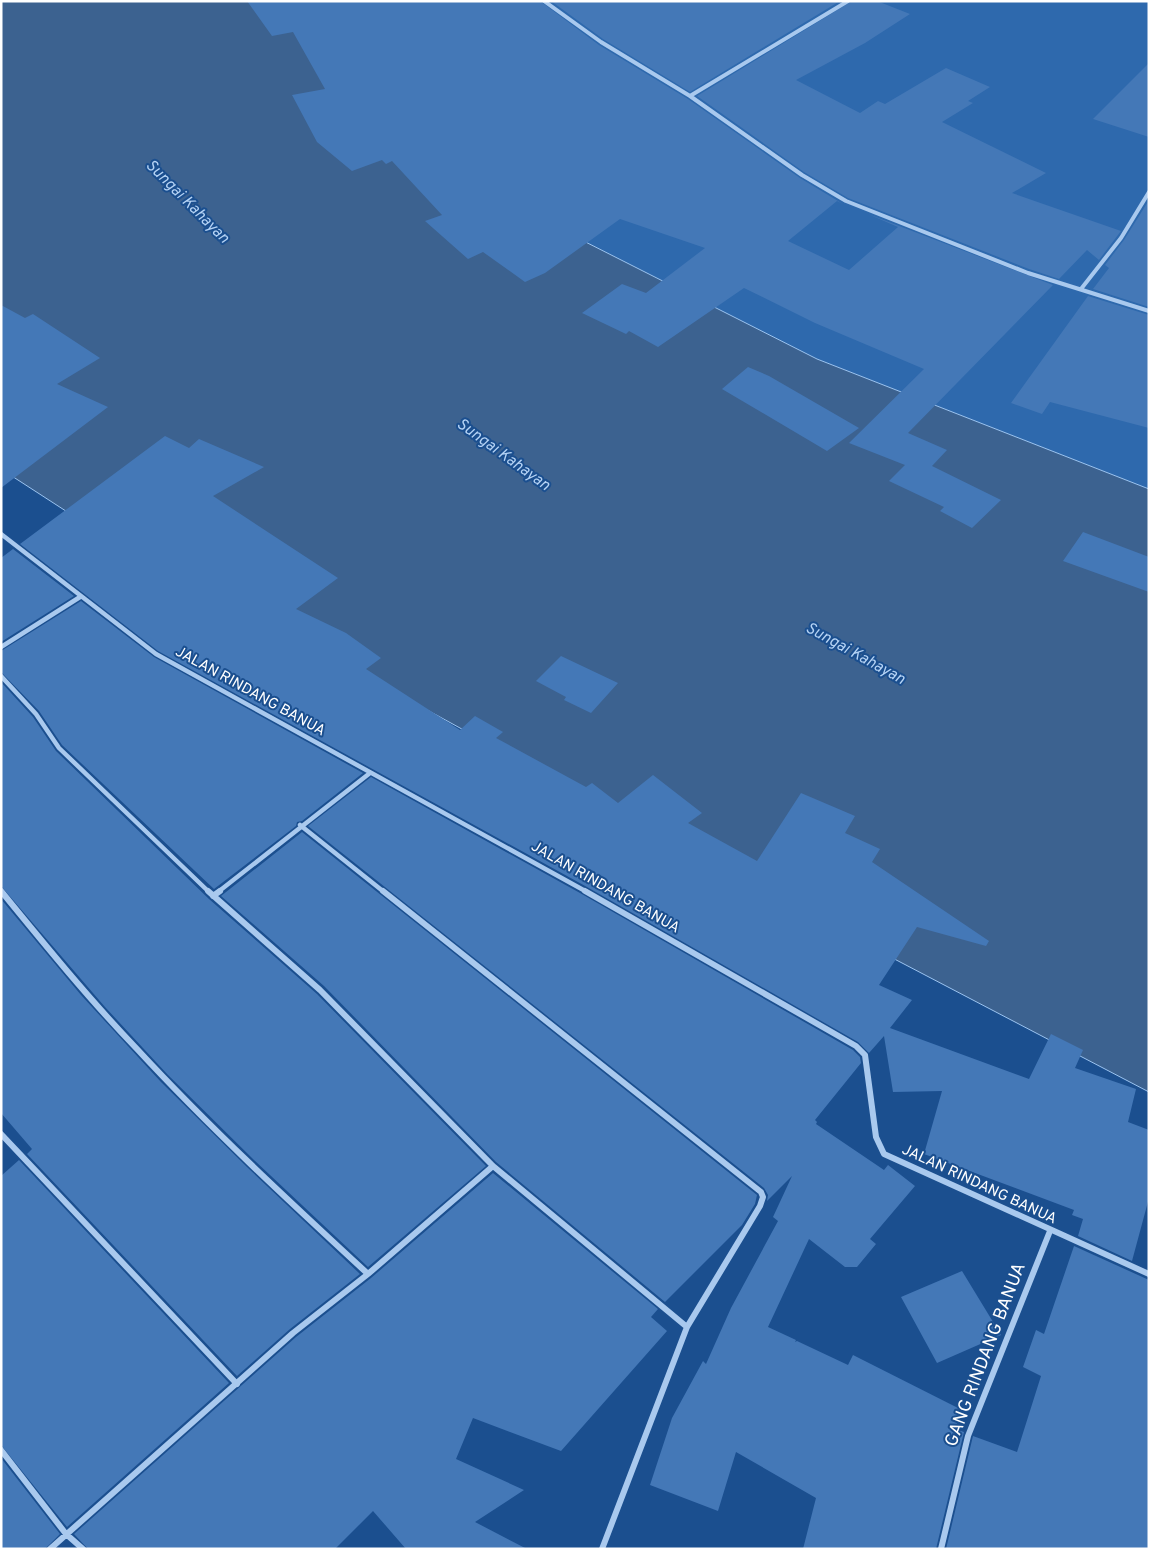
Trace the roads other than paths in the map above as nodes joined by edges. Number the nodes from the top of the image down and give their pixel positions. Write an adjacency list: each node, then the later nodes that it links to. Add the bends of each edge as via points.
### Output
1 (544, 1): 3 (street, via 601,42)
2 (848, 1): 3 (street)
3 (690, 96): 5 (street, via 802,176 846,201 1028,273)
4 (1149, 192): 5 (street, via 1121,238)
5 (1081, 289): 6 (street)
6 (1149, 311)
7 (1, 534): 8 (street, JALAN RINDANG BANUA)
8 (80, 597): 9 (street); 11 (street, JALAN RINDANG BANUA, via 156,654)
9 (1, 647)
10 (1, 676): 14 (street, via 36,714 59,748)
11 (370, 773): 12 (street); 17 (street, JALAN RINDANG BANUA, via 540,865 862,1050 867,1061 876,1138 884,1154)
12 (300, 826): 14 (street); 20 (street, via 761,1192 760,1206)
13 (1, 892): 18 (street, via 106,1016 179,1093)
14 (214, 896): 16 (street, via 320,990)
15 (1, 1134): 21 (street)
16 (493, 1166): 18 (street); 20 (street)
17 (1050, 1231): 19 (street, JALAN RINDANG BANUA); 27 (street, GANG RINDANG BANUA, via 968,1436)
18 (368, 1274): 21 (street, via 293,1333)
19 (1149, 1274)
20 (687, 1326): 26 (street)
21 (237, 1384): 23 (street)
22 (1, 1450): 23 (street)
23 (66, 1534): 24 (street); 25 (street)
24 (50, 1549)
25 (82, 1549)
26 (602, 1549)
27 (941, 1549)

